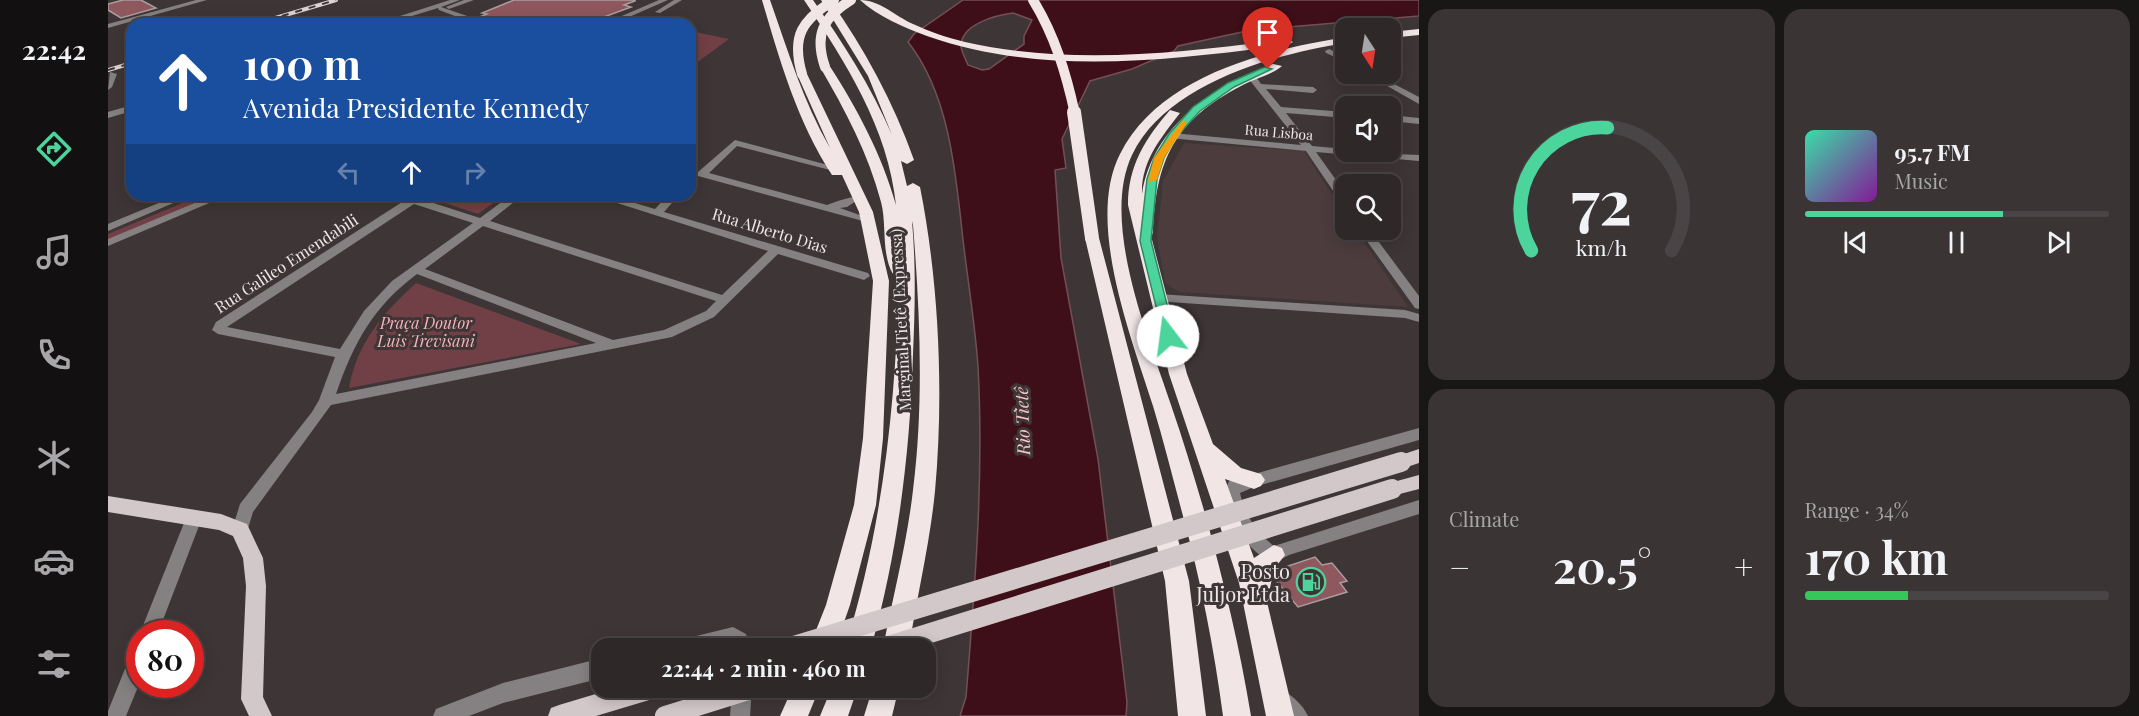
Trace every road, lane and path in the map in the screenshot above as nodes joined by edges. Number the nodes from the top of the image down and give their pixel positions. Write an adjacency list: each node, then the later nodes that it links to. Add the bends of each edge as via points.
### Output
1 (204, 0): 18 (street)
2 (457, 0): 15 (street)
3 (471, 0): 15 (street)
4 (649, 0): 14 (street)
5 (679, 0): 14 (street)
6 (766, 0): 54 (highway, via 793,84)
7 (802, 0): 32 (highway, via 828,44)
8 (808, 0): 32 (highway)
9 (825, 0): 102 (highway, Marginal Tietê (Expressa), via 864,56 886,100 908,164 920,225 930,406 924,492)
10 (834, 0): 70 (highway, bridge, via 813,14 800,31 796,52 802,74 864,207)
11 (851, 0): 79 (highway, bridge, via 829,16 819,33 818,49 877,166 889,204 898,268)
12 (864, 0): 28 (highway, via 927,33 1040,56 1162,58)
13 (1033, 0): 122 (highway, bridge, via 1050,28 1064,69 1092,238 1162,513 1183,617)
14 (664, 3): 16 (street); 17 (street)
15 (438, 8): 19 (street); 20 (street); 21 (street)
16 (643, 9): 17 (street); 22 (street)
17 (658, 12): 23 (street)
18 (138, 18)
19 (401, 18)
20 (411, 18)
21 (462, 18)
22 (621, 18)
23 (645, 18)
24 (126, 21): 25 (street)
25 (108, 26)
26 (1419, 31): 27 (highway)
27 (1401, 32)
28 (1335, 35)
29 (1419, 40): 30 (highway)
30 (1401, 41)
31 (1335, 42): 38 (highway, via 1267,57)
32 (838, 48): 79 (highway, via 872,106 892,154 908,231)
33 (1335, 50): 34 (highway)
34 (1329, 51): 35 (street); 37 (highway)
35 (1335, 54)
36 (113, 74): 41 (street)
37 (1251, 76): 40 (street); 52 (highway, via 1196,109)
38 (1214, 79): 74 (highway, via 1162,125 1142,158 1133,194 1136,221); 123 (highway, via 1179,98 1136,135 1123,161 1115,199 1119,257 1211,578)
39 (1389, 84): 43 (street)
40 (1262, 86): 42 (street); 47 (street)
41 (108, 87)
42 (1312, 90)
43 (1419, 100)
44 (126, 103): 45 (street)
45 (108, 108)
46 (126, 110): 49 (street)
47 (1280, 110): 48 (street); 53 (street)
48 (1335, 114)
49 (108, 115)
50 (1401, 119): 51 (street)
51 (1419, 121)
52 (1172, 136): 53 (street, Rua Lisboa); 74 (highway, via 1152,179)
53 (1309, 148): 55 (street, Rua Lisboa); 58 (street)
54 (824, 150): 56 (street); 57 (highway)
55 (1419, 158)
56 (806, 160): 57 (street); 67 (street, via 733,143 703,174)
57 (834, 168): 59 (highway)
58 (1335, 186)
59 (852, 199): 67 (street, via 843,205); 70 (highway)
60 (209, 201): 68 (street)
61 (411, 201): 85 (street, Rua Galileo Emendabili, via 218,330)
62 (424, 201): 71 (street)
63 (510, 201): 71 (street)
64 (617, 201): 69 (street, Rua Alberto Dias)
65 (668, 201): 69 (street)
66 (169, 202): 68 (street, via 190,201); 72 (street)
67 (826, 207): 70 (street)
68 (183, 212): 75 (street)
69 (657, 213): 76 (street, Rua Alberto Dias)
70 (866, 221): 100 (highway, via 881,281 870,461 865,505 852,559)
71 (482, 222): 77 (street); 81 (street)
72 (108, 228)
73 (1372, 240): 82 (street)
74 (1145, 241): 80 (highway)
75 (108, 243)
76 (777, 248): 78 (street, Rua Alberto Dias); 81 (street)
77 (415, 269): 84 (street); 85 (street, via 375,306)
78 (864, 276)
79 (907, 286): 101 (highway, via 903,410 884,554)
80 (1158, 298): 83 (street); 88 (highway, via 1178,374)
81 (725, 300): 84 (street, via 710,314 684,328)
82 (1419, 305)
83 (1419, 318)
84 (613, 345): 86 (street)
85 (343, 354): 86 (street)
86 (326, 401): 95 (street)
87 (1419, 434): 90 (street)
88 (1204, 448): 90 (highway, via 1235,475); 97 (highway)
89 (1410, 459): 99 (main road, bridge)
90 (1254, 480): 96 (street, via 1235,486 1232,498 1253,538)
91 (1419, 482): 103 (main road, bridge)
92 (108, 504): 94 (main road)
93 (1419, 507): 96 (street)
94 (194, 518): 95 (main road); 98 (street)
95 (230, 526): 113 (main road, via 253,558)
96 (1274, 555): 97 (highway, via 1263,564)
97 (1257, 604): 112 (highway)
98 (153, 620)
99 (820, 638)
100 (825, 638)
101 (861, 638)
102 (899, 638)
103 (914, 638)
104 (591, 671): 115 (street, via 503,693)
105 (126, 691): 114 (street)
106 (619, 698): 116 (main road)
107 (723, 698): 117 (main road, bridge)
108 (741, 698): 118 (street)
109 (802, 698): 119 (highway)
110 (840, 698): 120 (highway)
111 (883, 698): 121 (highway)
112 (1278, 706): 124 (street)
113 (254, 710)
114 (116, 716)
115 (443, 716)
116 (559, 716)
117 (665, 716)
118 (740, 716)
119 (794, 716)
120 (834, 716)
121 (878, 716)
122 (1192, 716)
123 (1237, 716)
124 (1298, 716)

